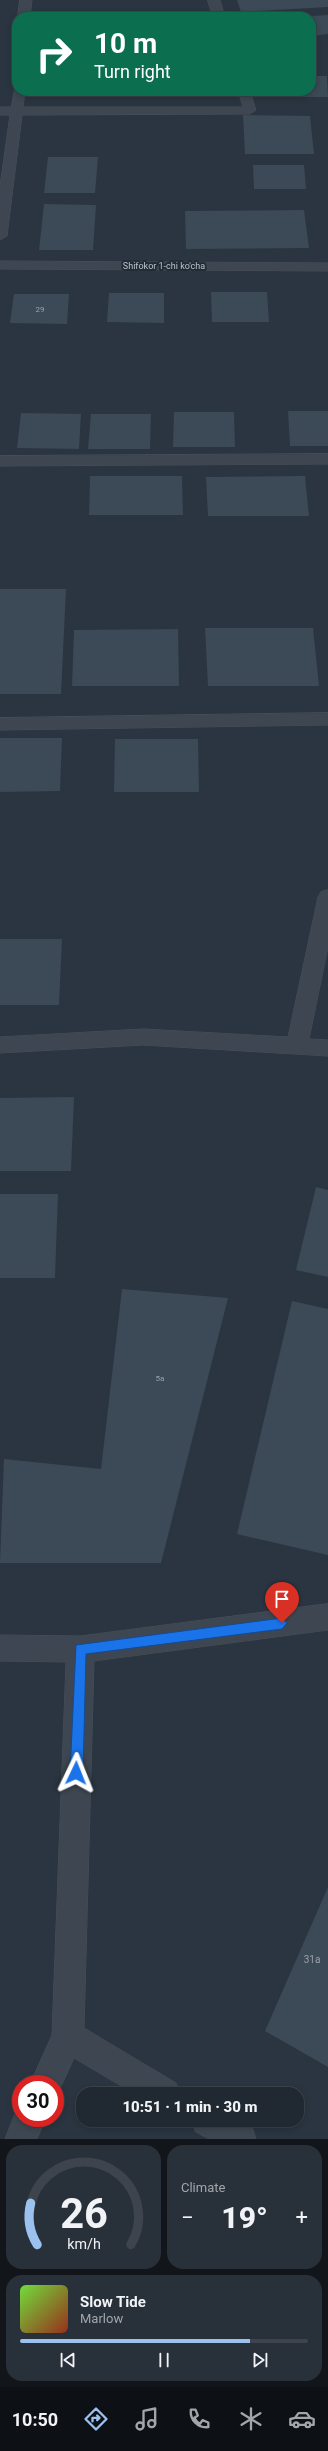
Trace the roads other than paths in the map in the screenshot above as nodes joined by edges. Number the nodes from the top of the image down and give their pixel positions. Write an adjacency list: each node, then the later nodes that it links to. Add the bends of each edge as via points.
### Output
1 (26, 0): 3 (street)
2 (214, 0): 4 (street)
3 (25, 12)
4 (218, 12)
5 (18, 96): 8 (street)
6 (246, 96): 8 (street, via 250,110)
7 (0, 111): 8 (street)
8 (17, 111): 9 (street)
9 (0, 236)
10 (0, 265): 11 (street, Shifokor 1-chi ko'cha)
11 (328, 267)
12 (328, 459): 13 (street)
13 (0, 461)
14 (328, 719): 15 (street)
15 (0, 724)
16 (328, 897): 18 (street)
17 (0, 1045): 18 (street, via 143,1037)
18 (297, 1046): 19 (street)
19 (328, 1048)
20 (328, 1617): 22 (street)
21 (0, 1648): 22 (street)
22 (80, 1649): 23 (street)
23 (68, 2036): 24 (street); 25 (street)
24 (50, 2075)
25 (153, 2087)
26 (26, 2127): 28 (street)
27 (220, 2127): 29 (street)
28 (21, 2139)
29 (240, 2139)

